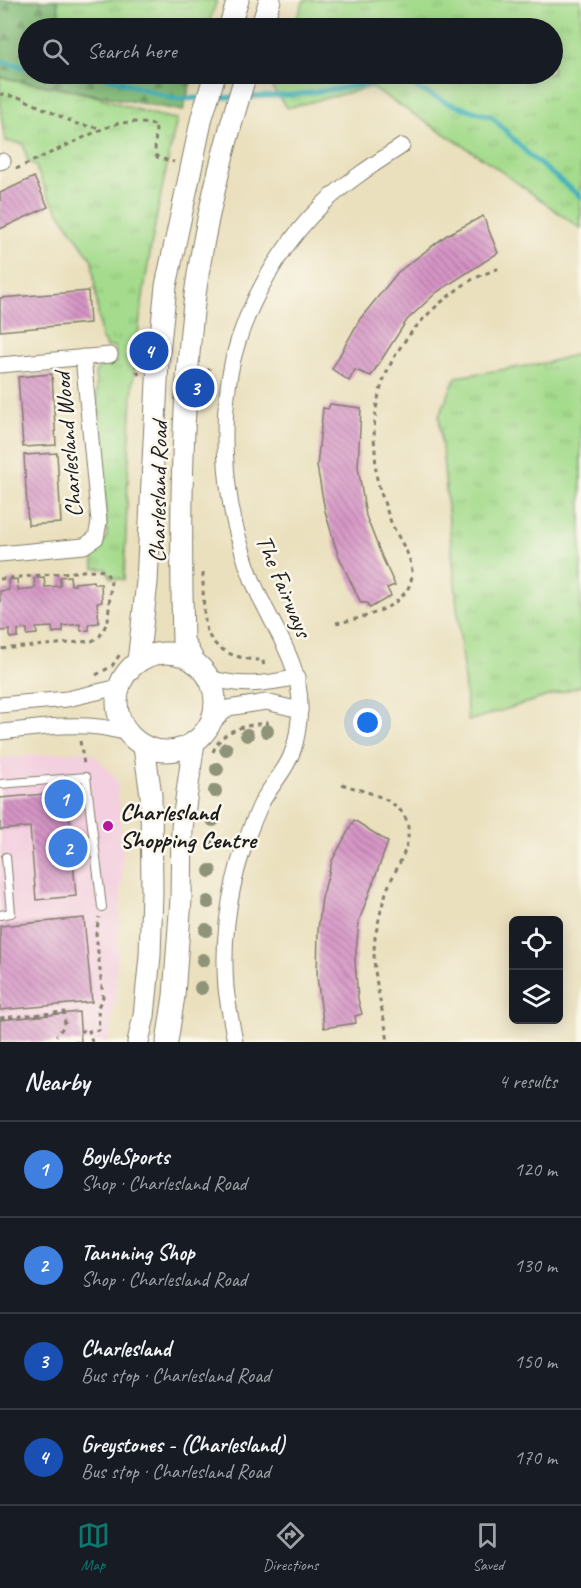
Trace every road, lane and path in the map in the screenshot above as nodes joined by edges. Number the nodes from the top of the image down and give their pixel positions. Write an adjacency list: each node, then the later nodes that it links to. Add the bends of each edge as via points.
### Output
1 (238, 0): 3 (main road)
2 (270, 0): 4 (main road)
3 (232, 18)
4 (264, 18)
5 (212, 84): 25 (main road, Charlesland Road, via 166,286 158,362 147,582)
6 (243, 84): 26 (main road, Charlesland Road, via 212,206 196,294 188,373 182,480 183,641)
7 (0, 94): 8 (path, via 21,98 77,124)
8 (102, 129): 10 (path, via 6,173); 11 (path, via 119,123 156,125 157,157)
9 (402, 146): 27 (street, The Fairways, via 356,176 321,206 284,250 253,302 233,359 226,412 230,499 250,573)
10 (1, 161)
11 (178, 162)
12 (502, 267): 23 (path, via 466,283 427,315 399,348 383,378 375,405 373,436 377,480 392,523 408,553 412,573 408,592 392,604 355,620)
13 (147, 330): 18 (path, via 139,340 136,370)
14 (110, 355): 15 (street, Charlesland Wood)
15 (83, 357): 17 (street, Charlesland Wood); 20 (street, Charlesland Wood, via 99,522 96,538 84,546)
16 (209, 358): 19 (path, via 207,394)
17 (0, 365)
18 (141, 380)
19 (201, 404)
20 (0, 554)
21 (202, 564): 29 (path, via 207,630 216,645 233,656 263,660)
22 (0, 579): 24 (path, via 94,570 105,571 111,580 108,621 100,636 92,641)
23 (336, 623)
24 (0, 649)
25 (130, 656): 26 (main road, via 172,654 184,657); 28 (path); 30 (main road)
26 (201, 670): 29 (street, via 225,682); 34 (main road, via 215,698)
27 (298, 677): 29 (street); 33 (street, The Fairways)
28 (88, 680)
29 (265, 684)
30 (119, 687): 32 (street, via 67,699); 36 (main road, via 117,706)
31 (266, 702): 33 (street); 34 (street, via 228,708); 40 (path, via 267,723 229,732)
32 (0, 705)
33 (300, 710): 54 (street, The Fairways, via 292,753 262,802 232,890 226,923 226,988)
34 (209, 726): 38 (main road)
35 (0, 732): 36 (street, via 69,726)
36 (127, 732): 39 (main road)
37 (71, 739): 41 (path, via 80,740)
38 (194, 742): 39 (main road, via 167,751); 53 (main road, via 182,828 182,899)
39 (144, 747): 52 (main road, via 152,795 152,892 150,956)
40 (213, 754)
41 (86, 777): 42 (lane); 45 (lane)
42 (0, 784)
43 (342, 784): 55 (path, via 389,801 407,822 409,838 385,894 375,936 376,982)
44 (6, 857): 46 (lane, via 11,913)
45 (102, 907): 49 (path, via 96,934 103,997 98,1007 99,1030)
46 (0, 915)
47 (0, 1018): 50 (path, via 64,1012 65,1025)
48 (80, 1031): 49 (path)
49 (89, 1031): 51 (path)
50 (56, 1036)
51 (92, 1042)
52 (138, 1042)
53 (167, 1042)
54 (235, 1042)
55 (388, 1042)

